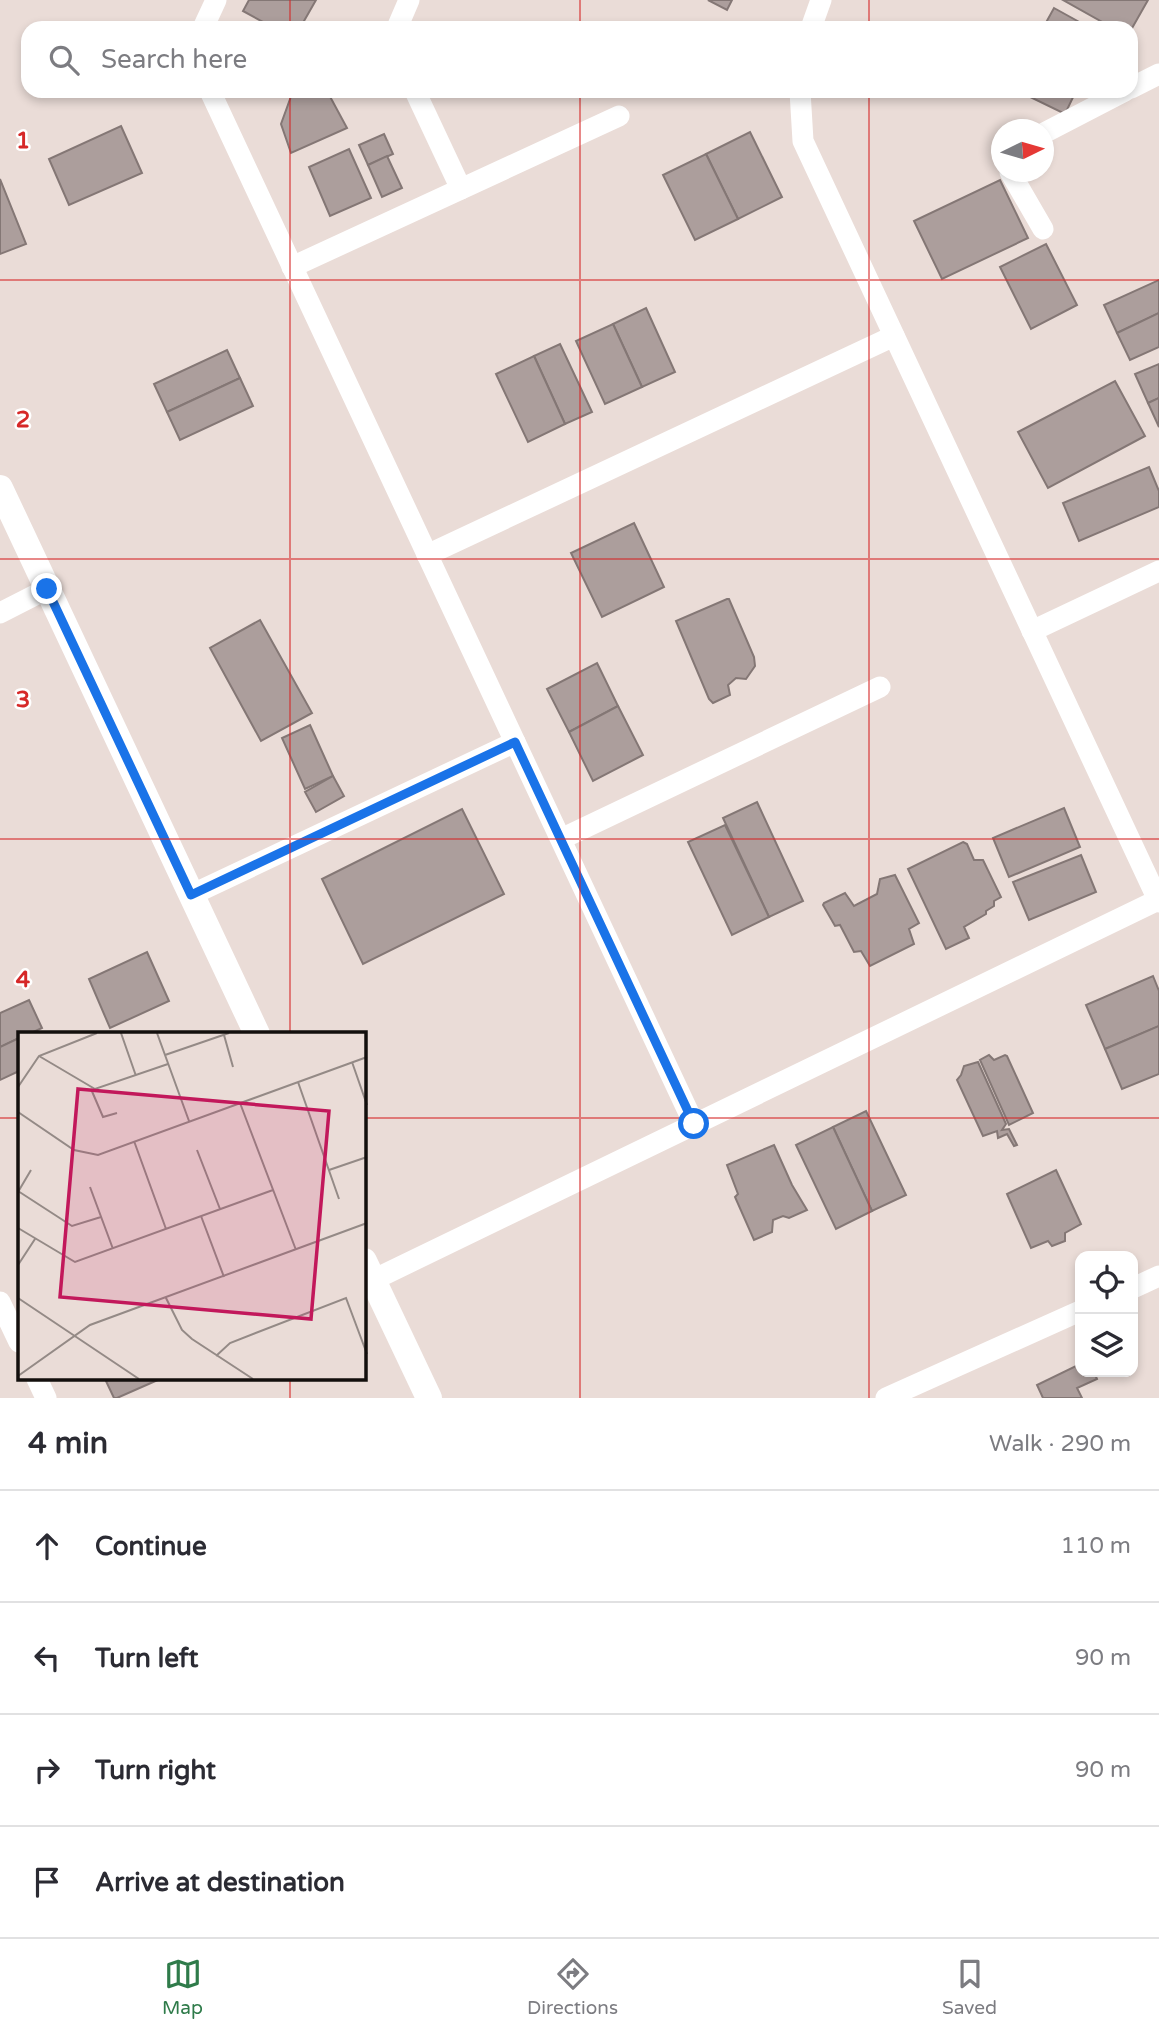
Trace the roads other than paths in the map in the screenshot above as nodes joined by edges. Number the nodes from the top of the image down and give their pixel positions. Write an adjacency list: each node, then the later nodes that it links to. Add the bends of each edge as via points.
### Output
1 (216, 0): 4 (street)
2 (409, 0): 5 (street)
3 (821, 0): 6 (street)
4 (206, 21)
5 (400, 21)
6 (814, 21)
7 (1159, 74): 8 (street)
8 (1138, 84)
9 (213, 98): 18 (street)
10 (418, 98): 16 (street)
11 (800, 98): 19 (street, via 803,141)
12 (1112, 98): 14 (street)
13 (619, 116): 16 (street)
14 (1054, 128)
15 (1016, 182): 17 (street)
16 (461, 189): 18 (street)
17 (1043, 229)
18 (292, 267): 21 (street)
19 (894, 336): 21 (street); 25 (street)
20 (0, 488): 23 (street)
21 (428, 555): 27 (street)
22 (1159, 571): 25 (street)
23 (47, 589): 24 (street); 29 (street)
24 (0, 613)
25 (1032, 631): 30 (street)
26 (880, 687): 28 (street)
27 (515, 742): 28 (street); 29 (street)
28 (561, 839): 32 (street)
29 (191, 895): 31 (street)
30 (1159, 901): 32 (street)
31 (256, 1032)
32 (694, 1124): 33 (street)
33 (368, 1271): 41 (street)
34 (1159, 1276): 35 (street)
35 (1138, 1286)
36 (0, 1302): 38 (street)
37 (1075, 1313): 42 (street)
38 (18, 1340)
39 (37, 1380): 40 (street)
40 (46, 1398)
41 (429, 1398)
42 (886, 1398)

